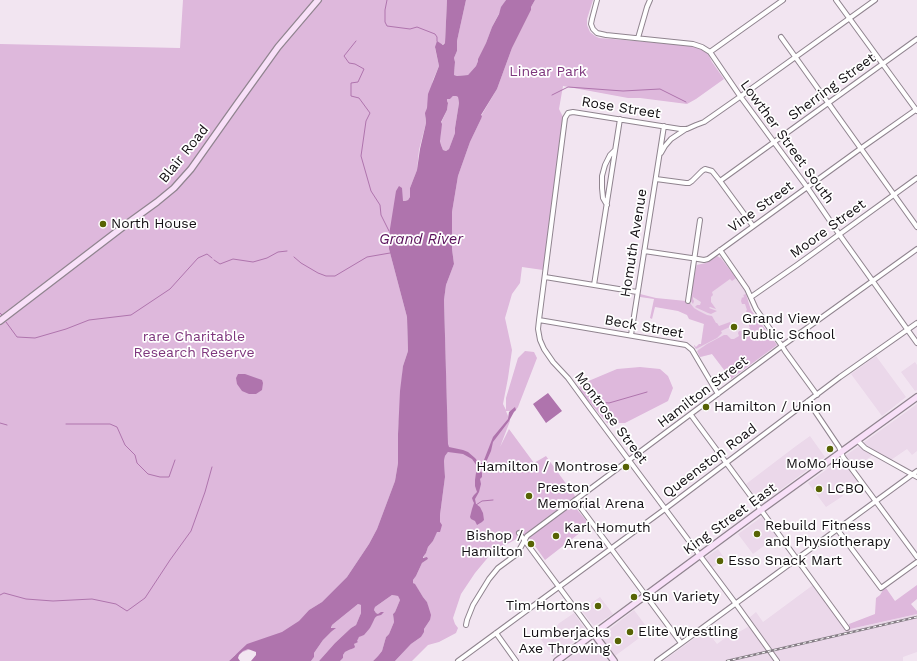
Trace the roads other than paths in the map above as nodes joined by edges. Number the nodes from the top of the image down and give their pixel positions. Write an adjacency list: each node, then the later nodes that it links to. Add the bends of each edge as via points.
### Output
1 (318, 0): 45 (main road, Blair Road, via 278,47 191,169 174,188)
2 (597, 0): 9 (street, via 591,24 597,33)
3 (650, 0): 9 (street)
4 (783, 0): 11 (street)
5 (836, 0): 7 (street)
6 (874, 0): 7 (street)
7 (849, 18): 12 (street); 13 (street)
8 (781, 37): 12 (street)
9 (638, 38): 11 (street, via 693,44)
10 (917, 39): 13 (street, Sherring Street)
11 (710, 52): 14 (street, Lowther Street South)
12 (795, 57): 14 (street); 15 (street)
13 (882, 64): 15 (street, Sherring Street); 16 (street)
14 (740, 96): 19 (street, via 704,122); 20 (street, Lowther Street South)
15 (828, 103): 20 (street, Sherring Street); 22 (street)
16 (917, 110): 22 (street, Vine Street)
17 (620, 119): 18 (street, Rose Street); 21 (street); 38 (street, Rose Street, via 573,112 566,115)
18 (664, 126): 19 (street, Rose Street); 23 (street, Homuth Avenue)
19 (687, 129): 23 (street, Homuth Avenue, via 671,139)
20 (774, 142): 26 (street, Sherring Street); 27 (street, Lowther Street South)
21 (616, 149): 29 (street); 29 (street, via 610,155 602,176 603,198)
22 (860, 149): 27 (street, Vine Street); 28 (street)
23 (660, 155): 25 (street, Homuth Avenue)
24 (917, 178): 28 (street, Moore Street)
25 (656, 179): 26 (street, via 689,183 705,169 712,171); 35 (street, Homuth Avenue)
26 (720, 181): 31 (street)
27 (807, 187): 31 (street, Vine Street); 33 (street, Lowther Street South)
28 (894, 195): 32 (street); 33 (street, Moore Street)
29 (607, 205): 40 (street)
30 (700, 220): 37 (street)
31 (753, 226): 36 (street, Vine Street)
32 (917, 227)
33 (839, 234): 39 (street, Lowther Street South); 42 (street, Moore Street)
34 (917, 249): 39 (street, Hamilton Street)
35 (644, 250): 37 (street, Vine Street); 41 (street, Homuth Avenue)
36 (720, 250): 37 (street, Vine Street, via 706,260); 42 (street)
37 (694, 258): 43 (street)
38 (545, 277): 40 (street); 44 (street, Rose Street)
39 (873, 281): 47 (street, Lowther Street South); 50 (street, Hamilton Street)
40 (594, 285): 41 (street)
41 (637, 292): 48 (street, Homuth Avenue)
42 (751, 297): 50 (street, via 756,309)
43 (688, 301)
44 (539, 320): 48 (street, Beck Street); 51 (street, Rose Street, via 540,340)
45 (0, 321)
46 (917, 323): 47 (street, Queenston Road)
47 (908, 329): 49 (street, Lowther Street South); 53 (street, Queenston Road)
48 (631, 335): 52 (street, Beck Street, via 686,345 692,350)
49 (917, 342)
50 (782, 346): 52 (street, Hamilton Street); 53 (street)
51 (562, 372): 59 (street, Montrose Street)
52 (718, 394): 56 (street, Hamilton Street)
53 (817, 395): 55 (street, Queenston Road)
54 (917, 397): 57 (main road, King Street East)
55 (808, 401): 58 (street); 60 (street, Queenston Road)
56 (691, 415): 59 (street, Hamilton Street); 60 (street)
57 (858, 440): 58 (main road, King Street East); 62 (street, via 865,448)
58 (841, 452): 64 (street); 66 (main road, King Street East)
59 (629, 461): 63 (street, Hamilton Street); 65 (street, Montrose Street)
60 (726, 463): 65 (street, Queenston Road); 66 (street)
61 (917, 471): 62 (street)
62 (915, 475): 64 (street)
63 (575, 500): 69 (street, Hamilton Street); 70 (street)
64 (875, 502): 67 (street); 72 (street)
65 (665, 509): 70 (street, Queenston Road); 71 (street, Montrose Street)
66 (761, 510): 71 (main road, King Street East); 73 (street)
67 (837, 529): 73 (street); 74 (street, via 881,588)
68 (519, 533): 69 (street)
69 (525, 540): 75 (street); 78 (street, Hamilton Street, via 517,554 498,568 489,579 473,605)
70 (611, 548): 75 (street, Queenston Road); 76 (street)
71 (700, 555): 76 (main road, King Street East); 77 (street, Montrose Street)
72 (917, 557)
73 (797, 559): 77 (street); 79 (street)
74 (917, 562)
75 (559, 586): 80 (street, Queenston Road); 81 (street)
76 (646, 596): 81 (main road, King Street East); 82 (street)
77 (736, 604): 82 (street); 88 (street, Montrose Street)
78 (466, 625)
79 (847, 628)
80 (496, 633): 83 (street, Queenston Road); 84 (street)
81 (594, 634): 85 (main road, King Street East); 86 (main road)
82 (681, 643): 87 (street)
83 (458, 661)
84 (516, 661)
85 (557, 661)
86 (614, 661)
87 (657, 661)
88 (776, 661)

